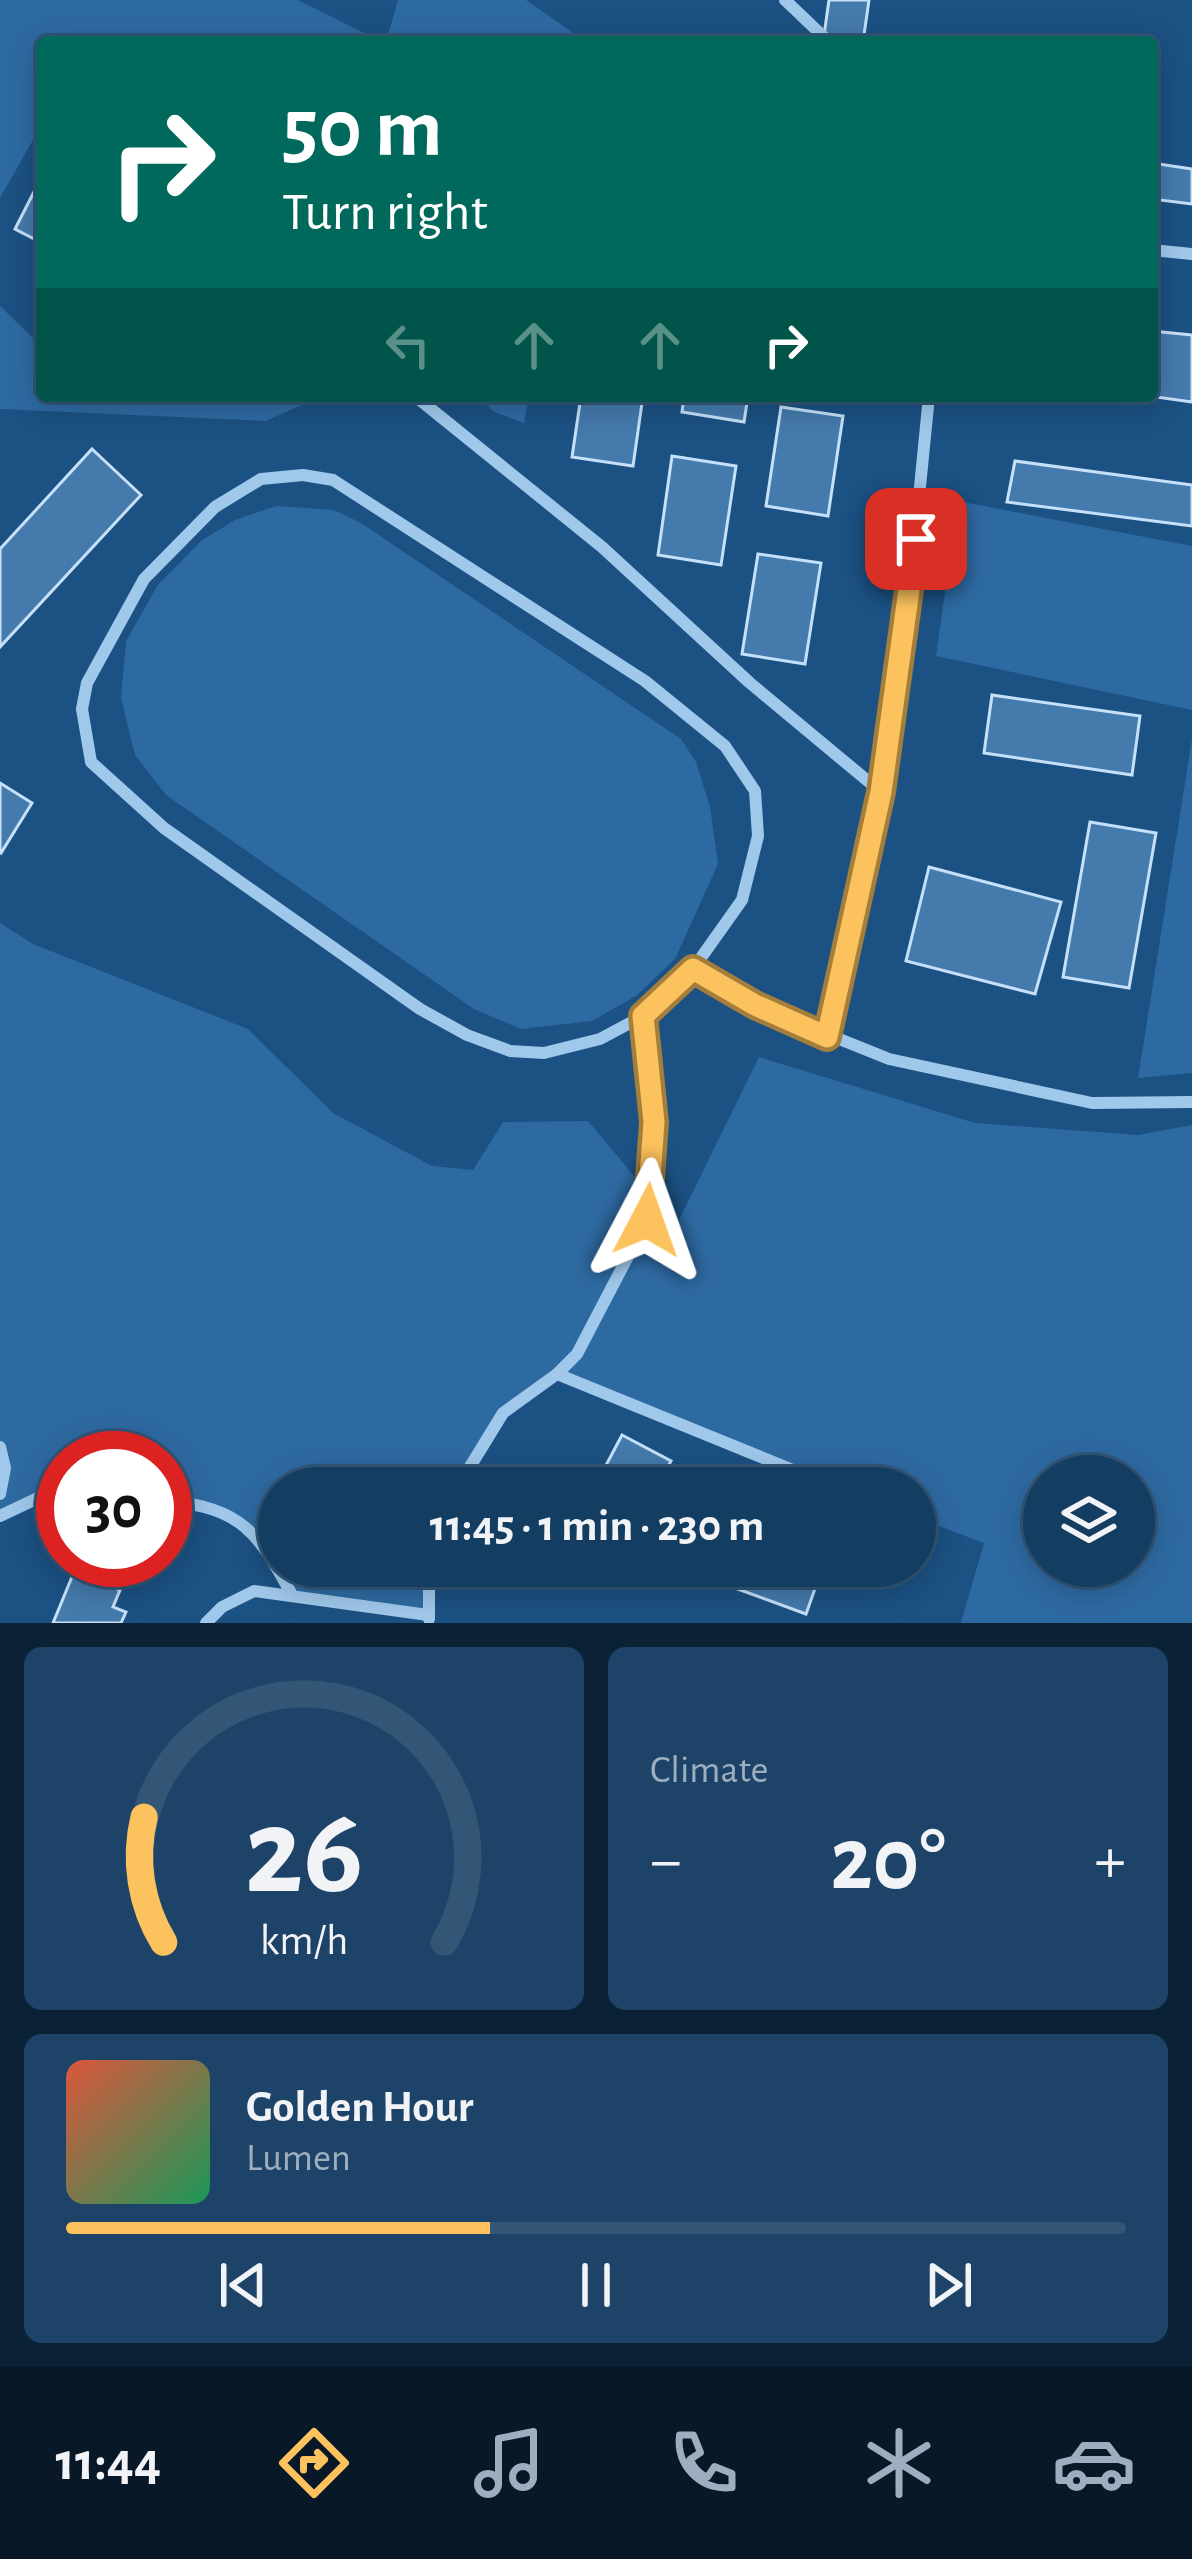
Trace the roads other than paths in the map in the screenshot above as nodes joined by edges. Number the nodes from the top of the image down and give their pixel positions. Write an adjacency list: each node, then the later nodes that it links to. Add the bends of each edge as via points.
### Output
1 (785, 0): 2 (street)
2 (823, 36)
3 (1158, 251): 4 (street)
4 (1192, 254)
5 (423, 402): 7 (street)
6 (928, 402): 7 (street)
7 (881, 792): 10 (street)
8 (693, 969): 9 (street); 9 (street, via 742,900 758,836 754,791 725,746 645,681 333,480 274,475 215,507 144,579 86,683 91,762 164,828 467,1035 509,1051 544,1053 600,1039); 10 (street)
9 (643, 1016): 12 (street, via 654,1122 647,1220 577,1354)
10 (827, 1037): 11 (street, via 889,1059 1092,1103)
11 (1192, 1102)
12 (557, 1374): 14 (street, via 503,1413); 15 (street)
13 (0, 1447): 16 (street)
14 (471, 1467)
15 (785, 1467)
16 (0, 1494)
17 (36, 1499): 19 (street)
18 (192, 1507): 21 (street, via 233,1517 262,1539)
19 (0, 1516)
20 (429, 1587): 22 (street)
21 (292, 1595): 22 (street); 23 (street, via 254,1591)
22 (429, 1619)
23 (206, 1623)

